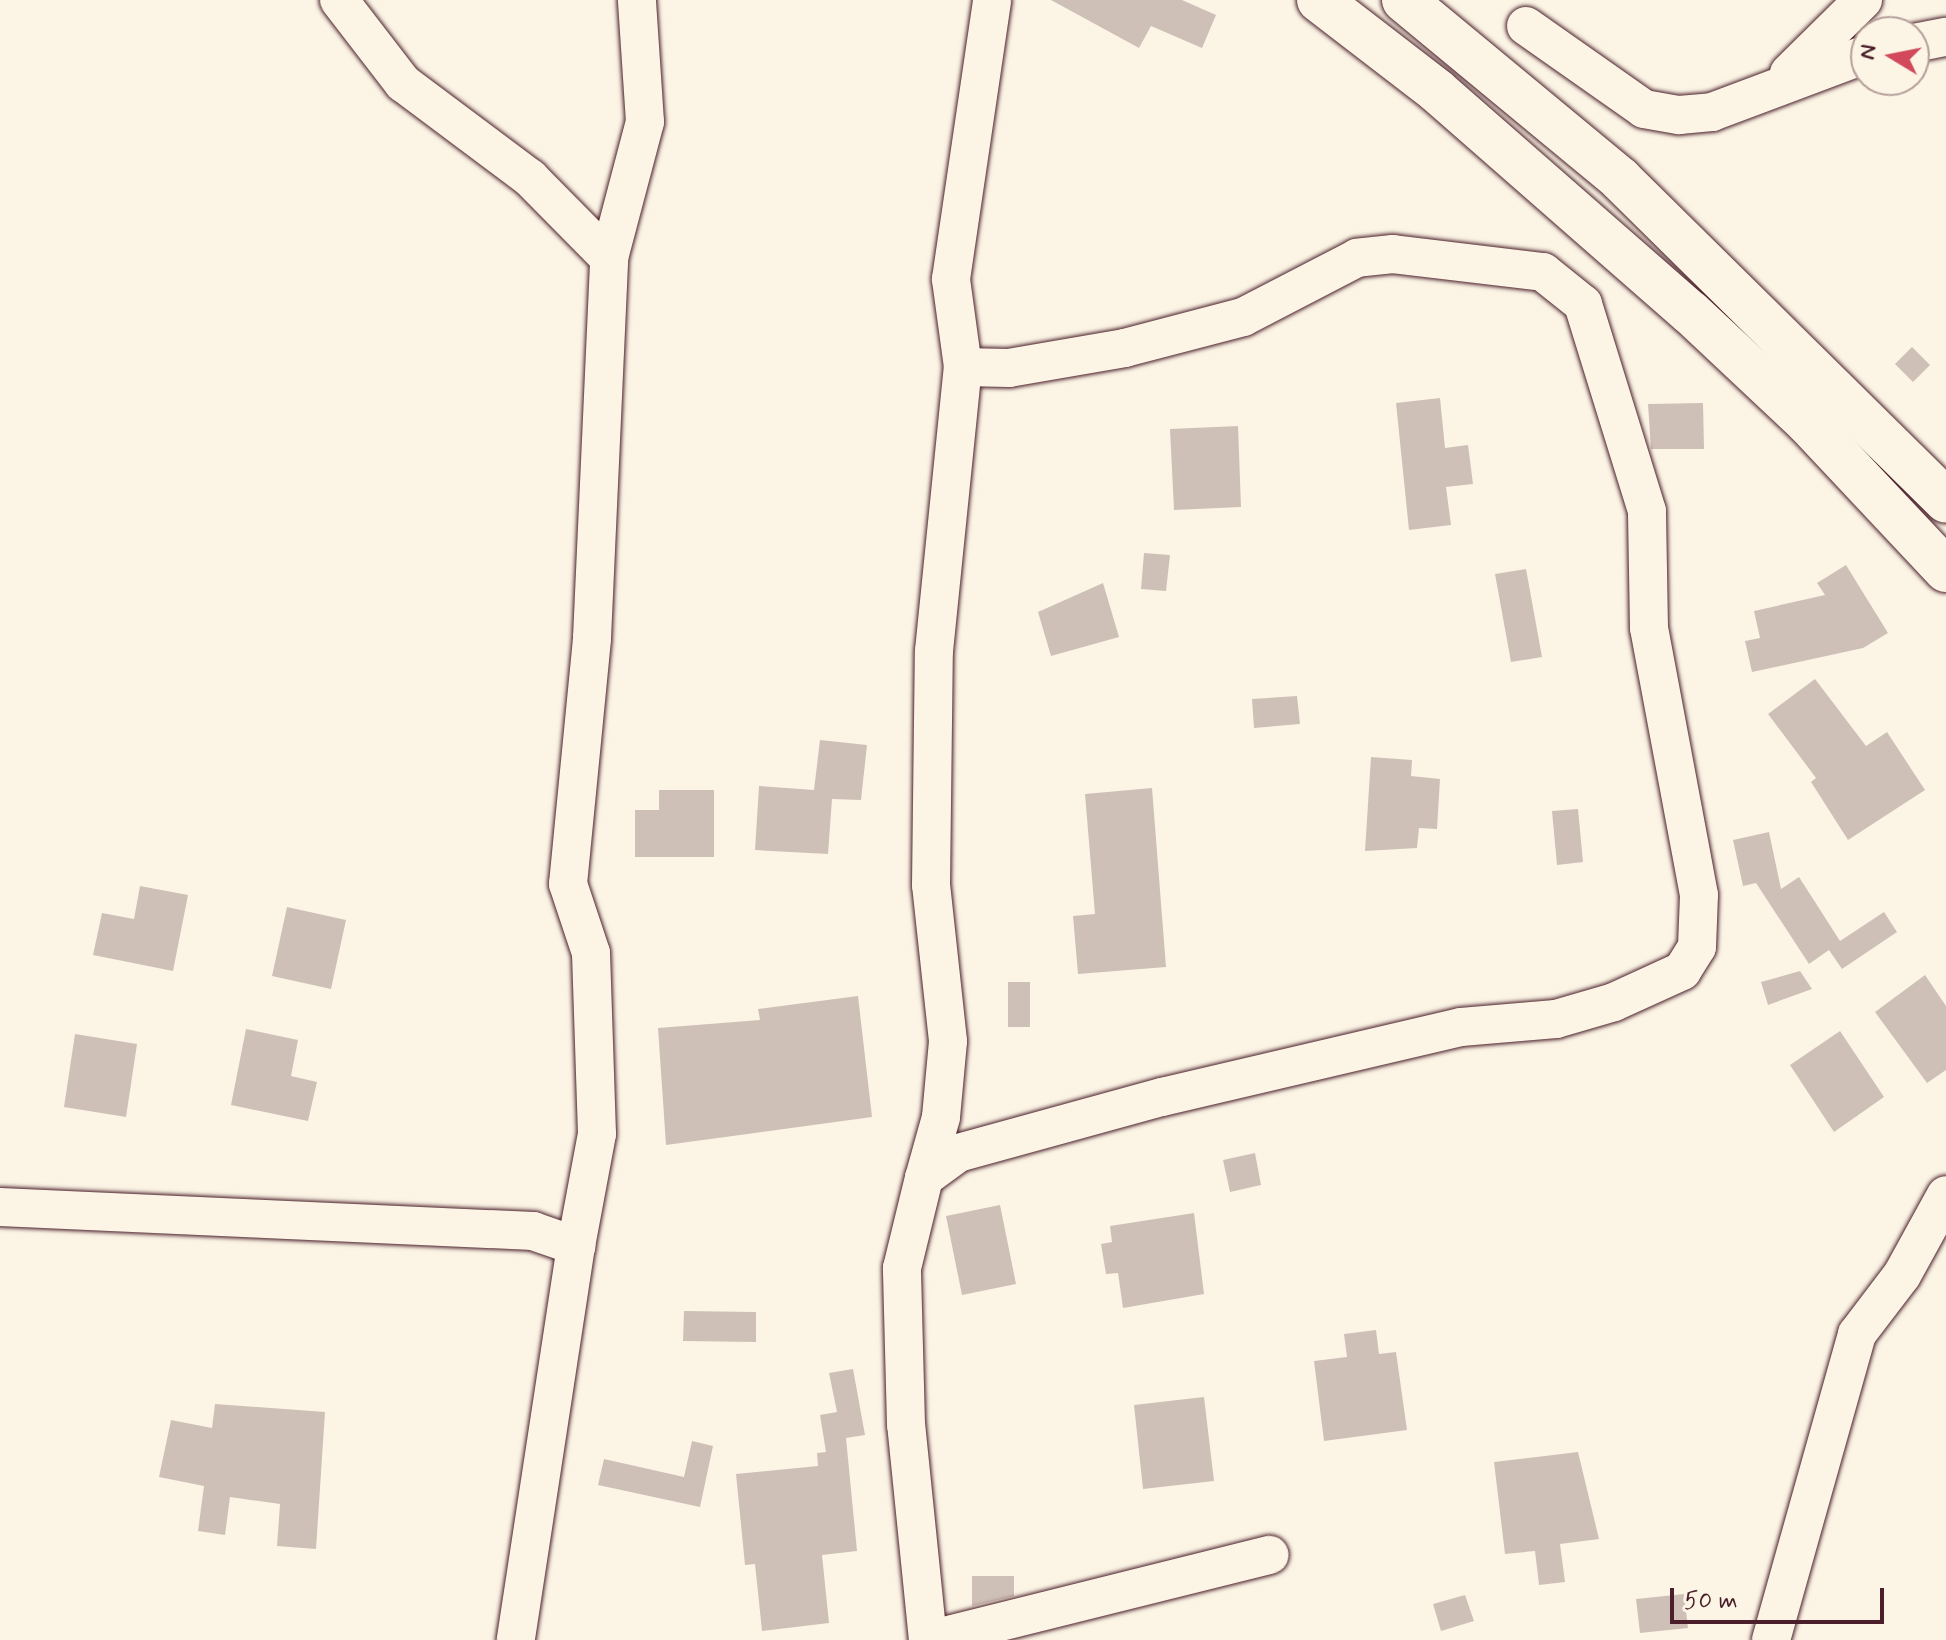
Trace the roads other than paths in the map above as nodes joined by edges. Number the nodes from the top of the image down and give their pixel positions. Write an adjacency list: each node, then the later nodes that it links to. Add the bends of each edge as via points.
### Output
1 (339, 0): 11 (street, via 403,83 530,178)
2 (637, 0): 11 (street, via 645,122)
3 (992, 0): 12 (street, via 956,215 951,279)
4 (1319, 0): 14 (main road, via 1437,91 1691,313 1807,422)
5 (1404, 0): 9 (main road)
6 (1863, 0): 10 (street)
7 (1528, 13): 9 (street); 10 (street, via 1644,109 1712,112)
8 (1850, 59): 10 (street)
9 (1493, 69): 13 (main road, via 1784,335)
10 (1778, 83)
11 (609, 258): 18 (street, via 592,638 568,884 591,953 597,1134)
12 (963, 367): 15 (street, via 934,651 931,885 948,1041 941,1117); 15 (street, via 1009,368 1125,348 1243,317 1357,258 1393,254 1543,272 1583,304 1647,511 1649,628 1699,895 1697,947 1682,971 1614,1002 1556,1019 1461,1027 1162,1097 958,1153)
13 (1946, 501)
14 (1946, 570)
15 (924, 1178): 21 (street, via 902,1268 906,1425)
16 (1946, 1195): 22 (street, via 1902,1275 1857,1334)
17 (0, 1207): 18 (street, via 533,1231)
18 (576, 1246): 20 (street)
19 (1270, 1555): 21 (street)
20 (516, 1640)
21 (928, 1640)
22 (1771, 1640)

